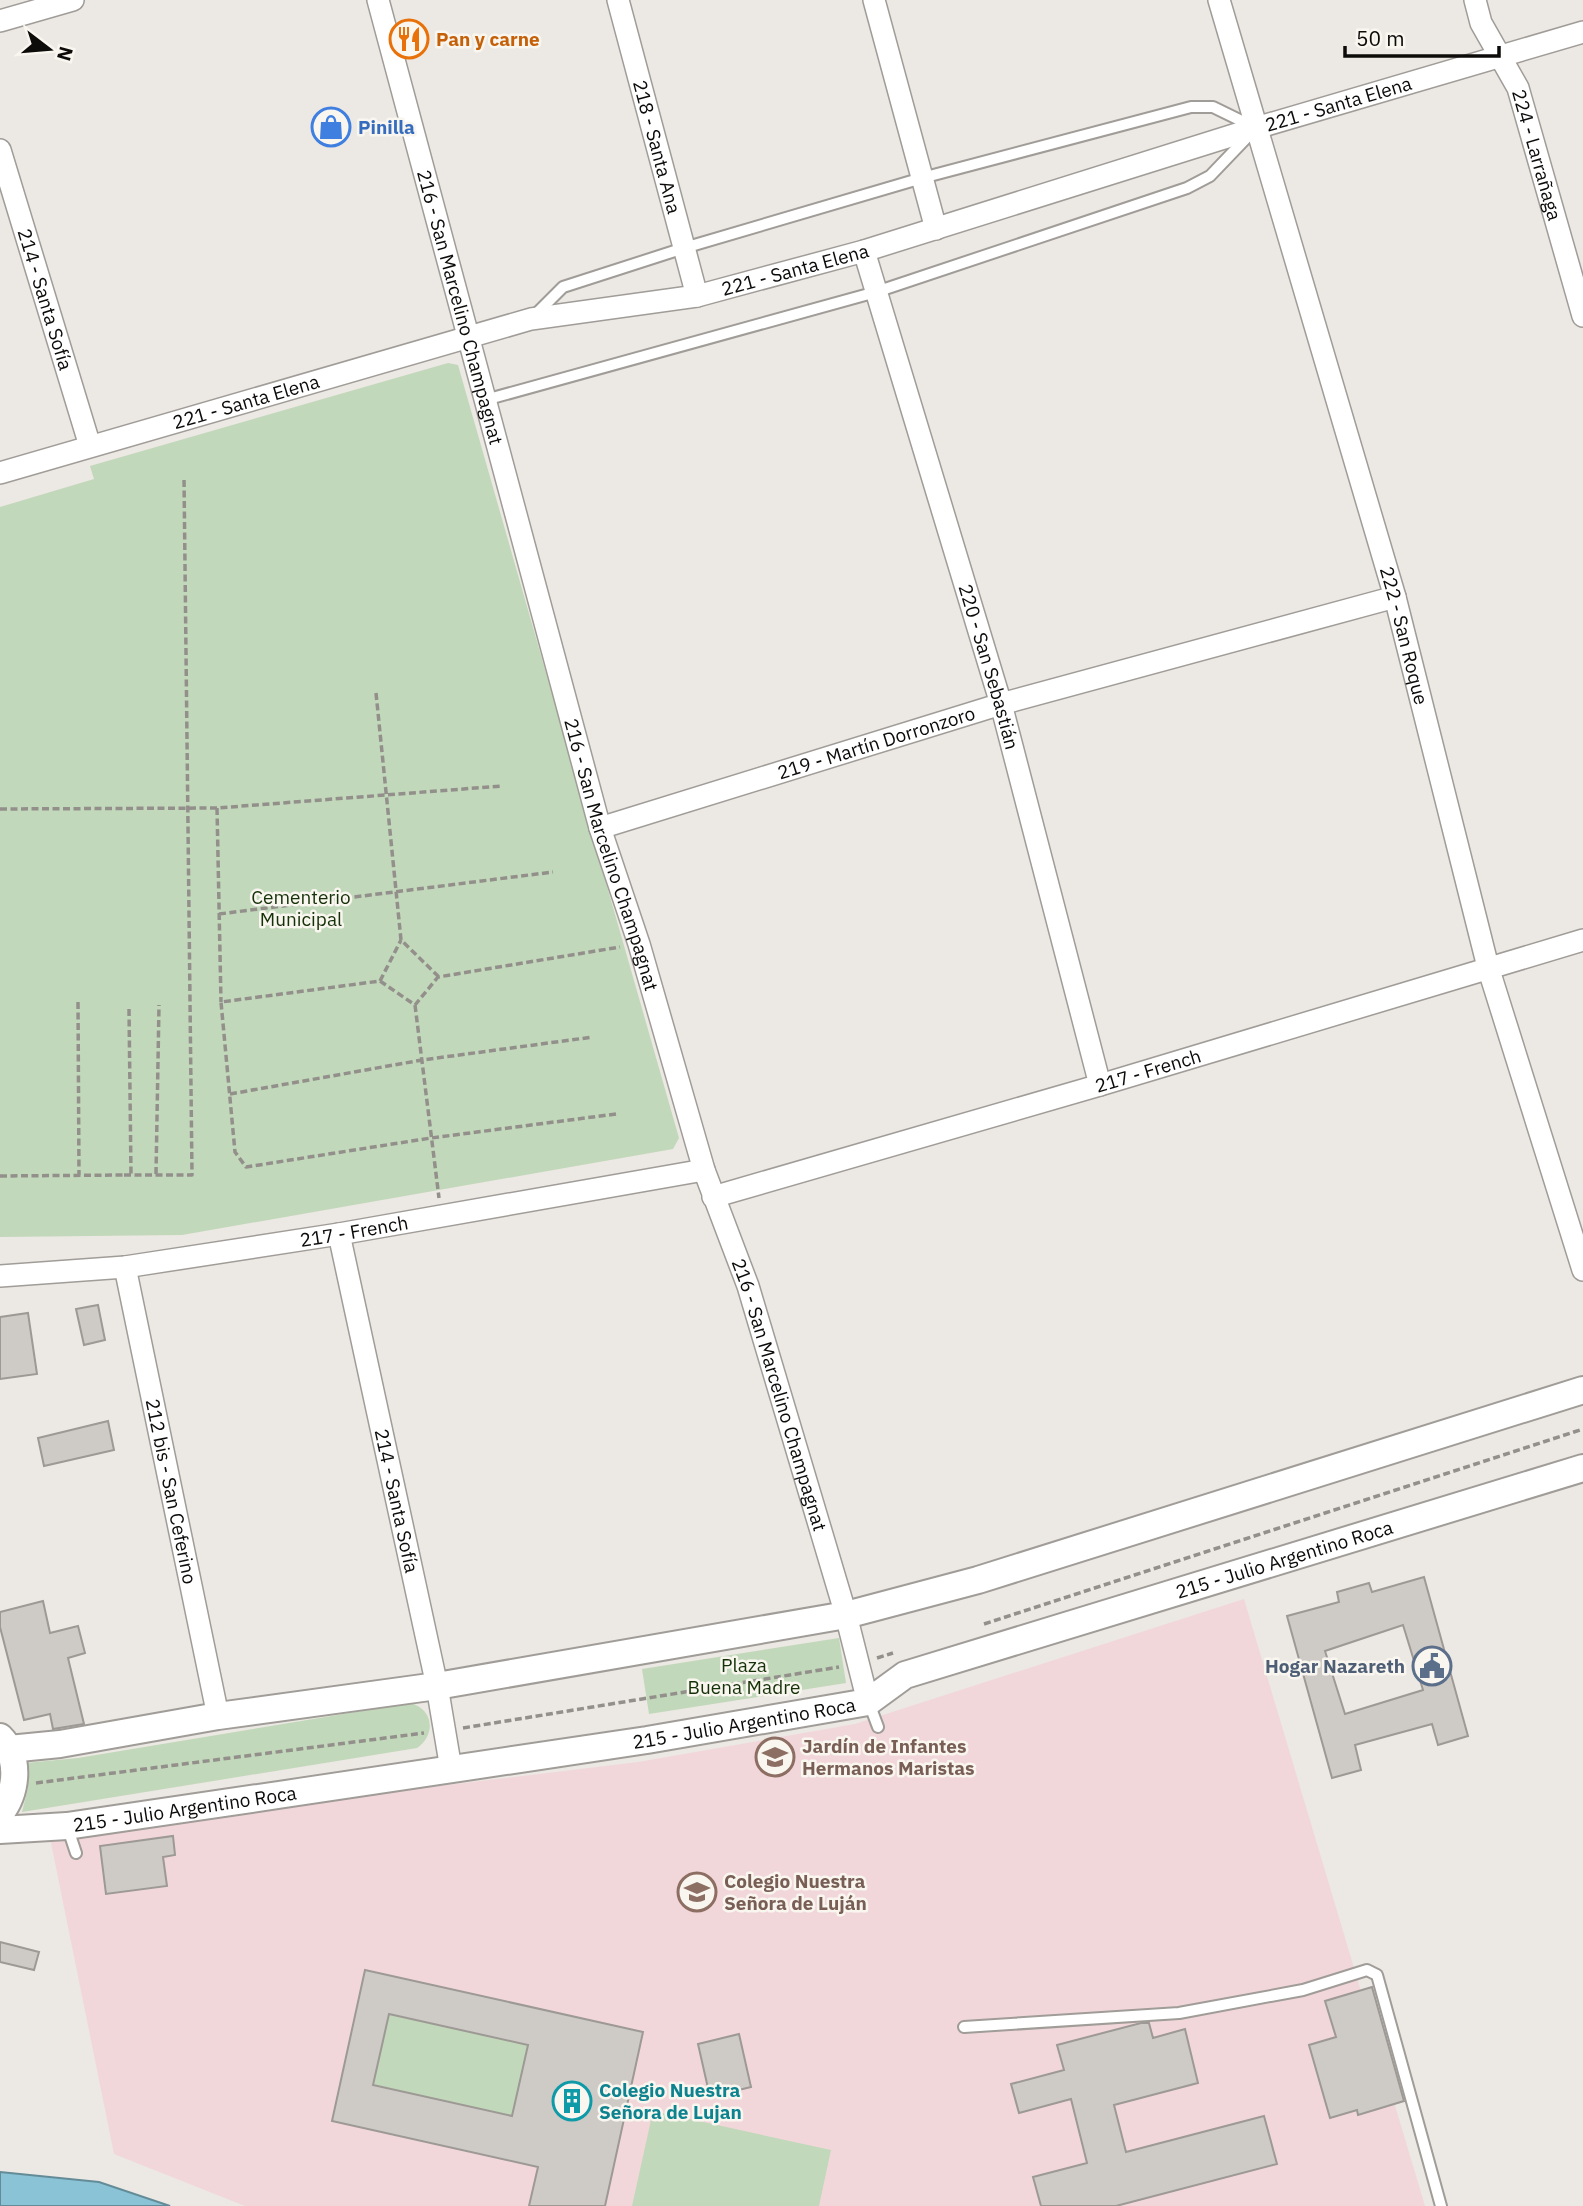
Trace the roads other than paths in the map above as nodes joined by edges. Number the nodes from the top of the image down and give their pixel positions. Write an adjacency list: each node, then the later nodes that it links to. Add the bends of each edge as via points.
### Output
1 (73, 0): 7 (street)
2 (378, 0): 20 (street, 216 - San Marcelino Champagnat)
3 (618, 0): 14 (street, 218 - Santa Ana)
4 (874, 0): 12 (street)
5 (1219, 0): 10 (street, 222 - San Roque)
6 (1475, 0): 9 (street, 224 - Larrañaga, via 1481,23)
7 (0, 21)
8 (1583, 32): 9 (street, 221 - Santa Elena)
9 (1500, 57): 10 (street, 221 - Santa Elena); 18 (street, 224 - Larrañaga, via 1518,88)
10 (1256, 128): 12 (lane, via 1213,107 1191,107); 13 (street, 221 - Santa Elena); 16 (lane, via 1210,176 1187,188); 24 (street, 222 - San Roque)
11 (0, 150): 22 (street, 214 - Santa Sofía)
12 (922, 178): 13 (street); 14 (lane)
13 (936, 229): 15 (street, 221 - Santa Elena)
14 (684, 248): 17 (street, 218 - Santa Ana); 19 (lane, via 563,287)
15 (864, 251): 16 (street, 220 - San Sebastián); 17 (street, 221 - Santa Elena)
16 (876, 292): 21 (lane); 25 (street, 220 - San Sebastián)
17 (697, 296): 19 (street, 221 - Santa Elena)
18 (1583, 316)
19 (531, 318): 20 (street, 221 - Santa Elena)
20 (471, 337): 21 (street, 216 - San Marcelino Champagnat); 22 (street, 221 - Santa Elena)
21 (485, 400): 26 (street, 216 - San Marcelino Champagnat)
22 (90, 446): 23 (street, 221 - Santa Elena)
23 (0, 474)
24 (1395, 597): 25 (street, 219 - Martín Dorronzoro); 28 (street, 222 - San Roque)
25 (1001, 704): 26 (street, 219 - Martín Dorronzoro); 29 (street, 220 - San Sebastián)
26 (600, 828): 30 (street, 216 - San Marcelino Champagnat, via 639,944)
27 (1583, 940): 28 (street, 217 - French)
28 (1488, 967): 29 (street, 217 - French); 34 (street, 222 - San Roque)
29 (1100, 1086): 31 (street, 217 - French)
30 (704, 1170): 31 (street, 216 - San Marcelino Champagnat); 32 (street, 217 - French)
31 (713, 1196): 38 (street, 216 - San Marcelino Champagnat, via 748,1286)
32 (339, 1234): 33 (street, 217 - French); 39 (street, 214 - Santa Sofía)
33 (125, 1267): 35 (street, 217 - French); 41 (street, 212 bis - San Ceferino)
34 (1583, 1270)
35 (0, 1276)
36 (1583, 1390): 38 (street, via 978,1580)
37 (1583, 1468): 40 (street, 215 - Julio Argentino Roca, via 905,1675)
38 (846, 1615): 39 (street); 40 (street, 216 - San Marcelino Champagnat)
39 (437, 1686): 41 (street); 43 (street, 214 - Santa Sofía)
40 (873, 1714): 43 (street, 215 - Julio Argentino Roca)
41 (218, 1716): 42 (street, via 60,1744)
42 (5, 1743): 44 (street, via 15,1772)
43 (451, 1769): 45 (street, 215 - Julio Argentino Roca)
44 (0, 1814)
45 (67, 1826): 46 (street, 215 - Julio Argentino Roca); 47 (lane)
46 (0, 1830)
47 (76, 1853)
48 (964, 2026): 49 (lane, via 1179,2013 1303,1990 1367,1970 1377,1975)
49 (1441, 2206)

